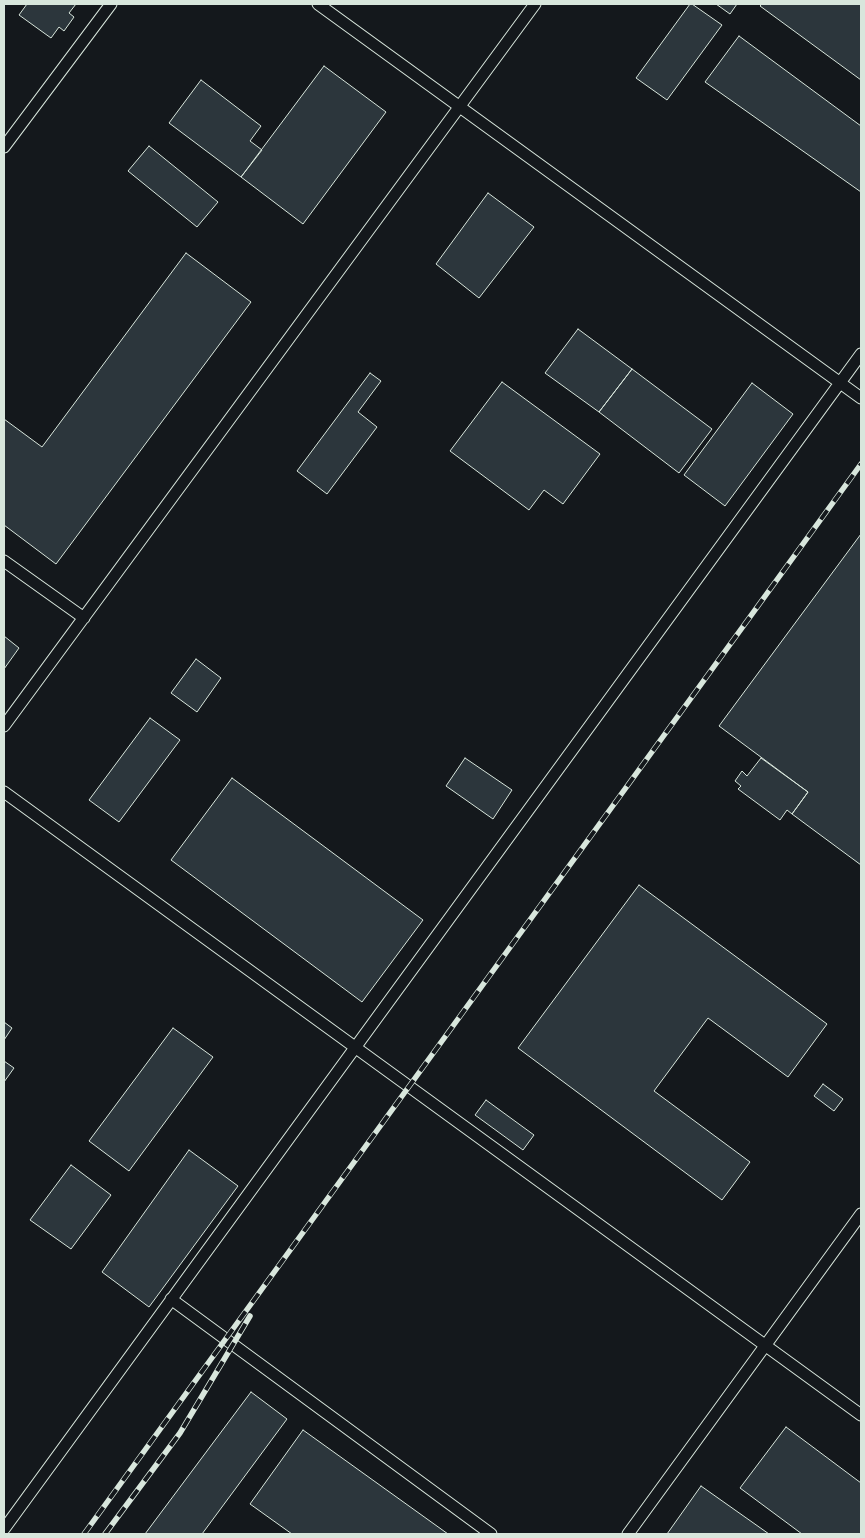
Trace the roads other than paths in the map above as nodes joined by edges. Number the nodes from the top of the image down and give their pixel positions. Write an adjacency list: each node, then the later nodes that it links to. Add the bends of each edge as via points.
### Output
1 (111, 4): 5 (lane)
2 (318, 4): 4 (lane)
3 (535, 4): 4 (lane)
4 (460, 107): 7 (lane); 10 (lane)
5 (4, 147)
6 (861, 354): 7 (lane)
7 (840, 383): 8 (lane); 13 (lane)
8 (861, 398)
9 (4, 561): 10 (lane)
10 (84, 618): 11 (lane)
11 (4, 726)
12 (4, 792): 13 (lane)
13 (355, 1047): 15 (lane); 16 (lane)
14 (861, 1214): 16 (lane)
15 (171, 1299): 18 (lane); 19 (lane)
16 (765, 1345): 17 (lane); 20 (lane)
17 (861, 1415)
18 (4, 1529)
19 (491, 1534)
20 (628, 1534)

